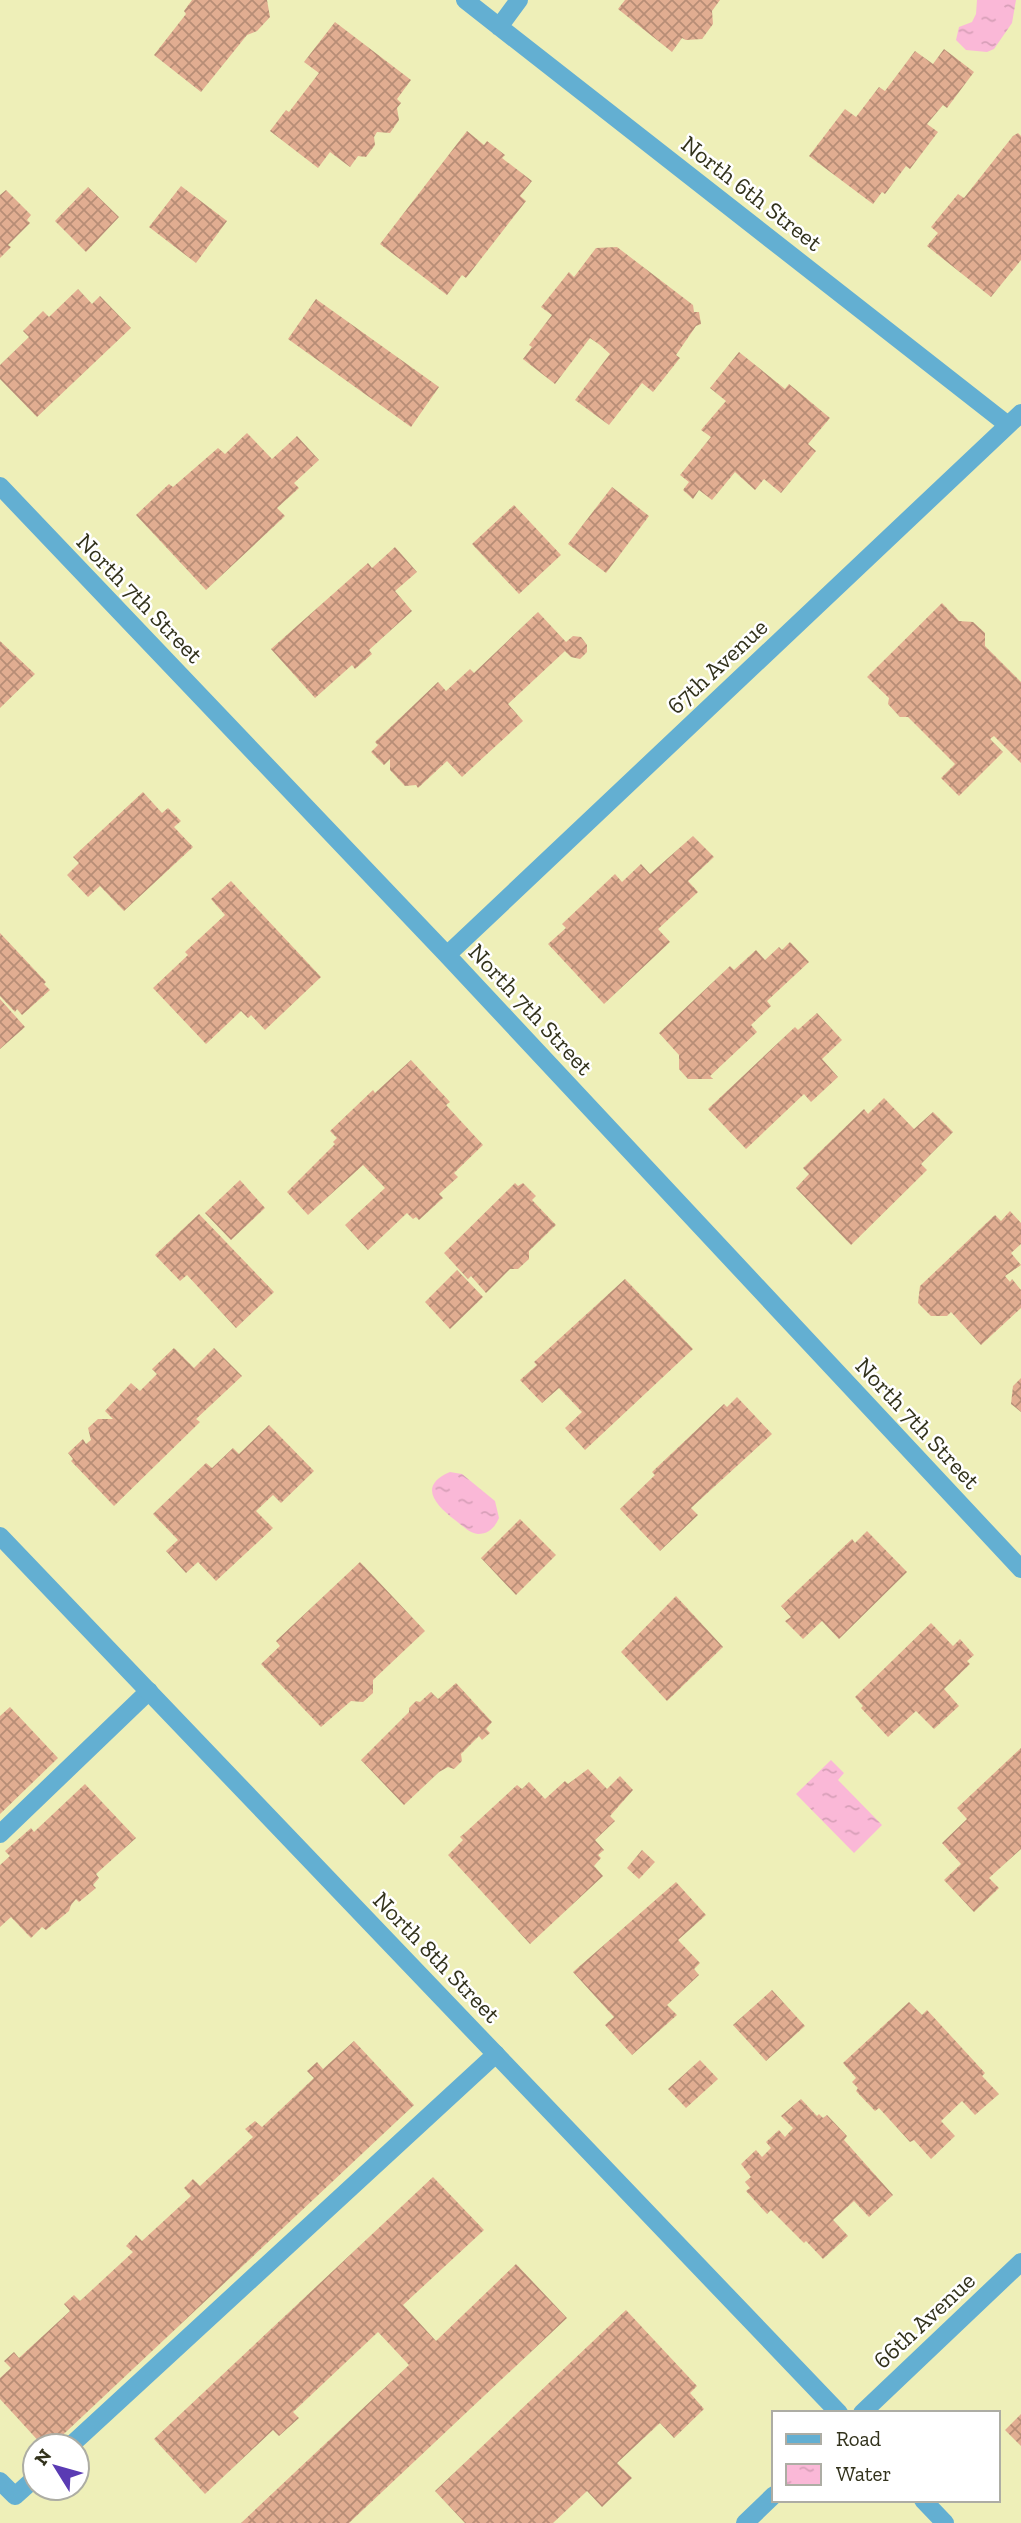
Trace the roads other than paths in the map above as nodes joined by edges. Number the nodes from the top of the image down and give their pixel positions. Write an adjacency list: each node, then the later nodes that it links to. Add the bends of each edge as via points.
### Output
1 (465, 0): 3 (street, North 6th Street)
2 (519, 0): 3 (street)
3 (499, 27): 4 (street, North 6th Street)
4 (1015, 419): 6 (street, 67th Avenue)
5 (0, 486): 6 (street, North 7th Street)
6 (447, 955): 8 (street, North 7th Street)
7 (0, 1535): 9 (street, North 8th Street)
8 (1021, 1569)
9 (149, 1691): 10 (street); 11 (street, North 8th Street)
10 (0, 1834)
11 (496, 2054): 13 (street, North 8th Street); 15 (street)
12 (1021, 2262): 14 (street, 66th Avenue)
13 (837, 2411)
14 (864, 2411)
15 (85, 2432)
16 (0, 2481): 17 (street, via 15,2496)
17 (21, 2491)
18 (772, 2497): 20 (street)
19 (925, 2502): 21 (street)
20 (745, 2523)
21 (945, 2523)

